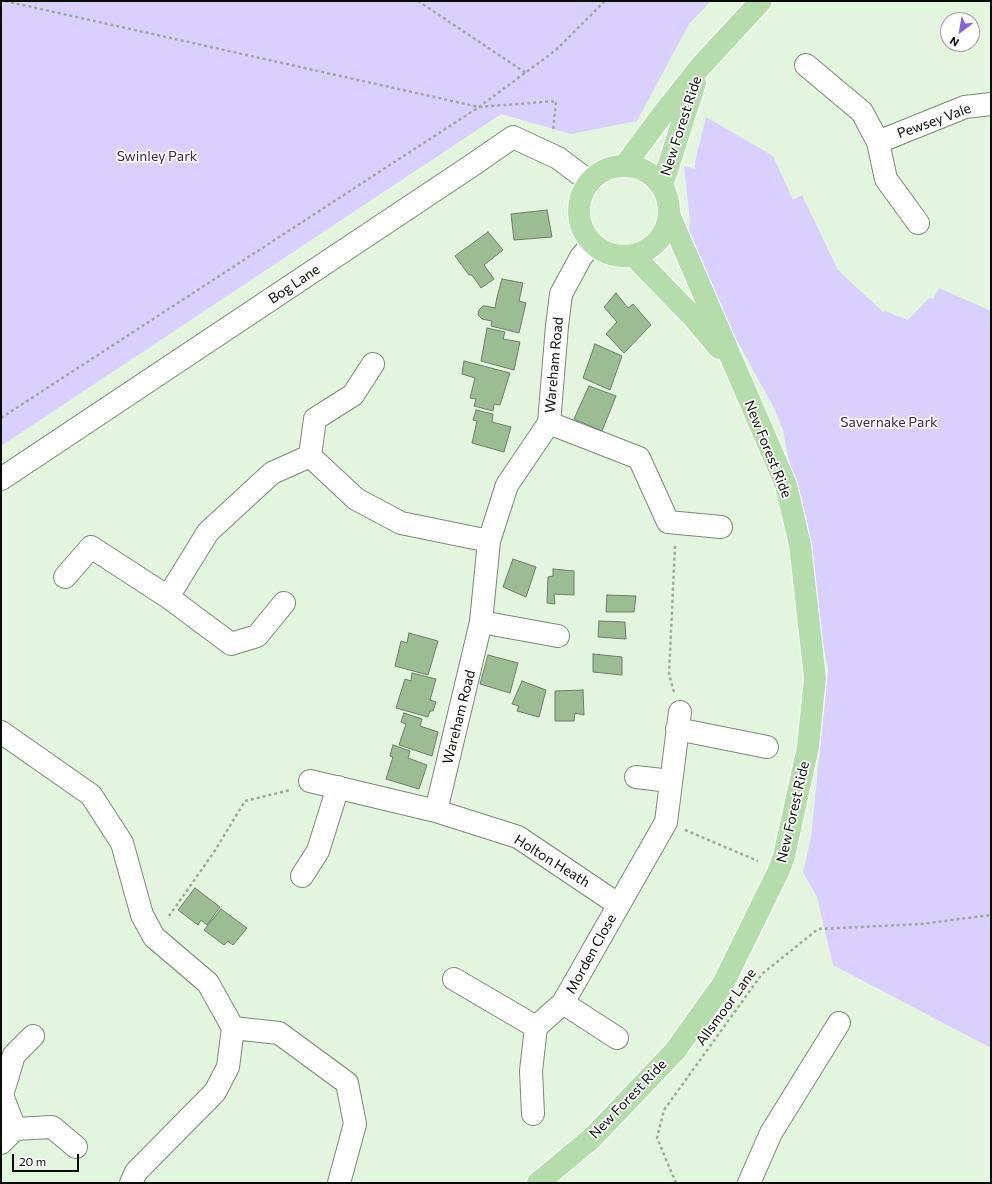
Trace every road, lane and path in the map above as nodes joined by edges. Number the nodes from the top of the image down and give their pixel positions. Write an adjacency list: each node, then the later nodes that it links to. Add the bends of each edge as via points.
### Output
1 (6, 1): 9 (path)
2 (418, 1): 7 (path)
3 (605, 1): 7 (path, via 556,50)
4 (761, 1): 6 (main road, New Forest Ride)
5 (806, 65): 10 (street, via 862,112)
6 (700, 66): 12 (main road, New Forest Ride); 14 (main road, New Forest Ride)
7 (526, 73): 9 (path)
8 (991, 104): 10 (street, Pewsey Vale, via 965,107)
9 (479, 107): 11 (path, via 556,101 553,130); 21 (path)
10 (878, 142): 16 (street, via 886,179)
11 (558, 158): 13 (street, Bog Lane); 24 (street, Bog Lane, via 513,137)
12 (625, 165): 13 (main road, New Forest Ride, via 609,168 595,175); 14 (main road, New Forest Ride, via 640,168 654,176)
13 (590, 182): 17 (main road, New Forest Ride, via 580,199 579,215 583,230)
14 (662, 186): 15 (main road, New Forest Ride, via 668,198)
15 (669, 214): 18 (main road, New Forest Ride, via 658,242); 20 (main road, New Forest Ride)
16 (918, 223)
17 (592, 244): 18 (main road, New Forest Ride, via 617,256); 22 (street, Wareham Road, via 581,257 561,294)
18 (633, 255): 20 (main road, New Forest Ride, via 692,316)
19 (373, 364): 23 (street, via 353,395 315,419)
20 (735, 368): 59 (main road, New Forest Ride, via 786,485 800,545 815,678 808,747 784,856 773,884 723,984 675,1051 592,1138)
21 (1, 418)
22 (549, 423): 25 (street, via 639,458); 27 (street, Wareham Road, via 507,485)
23 (310, 456): 27 (street, via 356,499 401,523); 29 (street, via 272,473 208,532)
24 (1, 479)
25 (668, 522): 26 (street); 33 (path, via 675,546 669,674)
26 (721, 527)
27 (489, 541): 31 (street, Wareham Road)
28 (66, 577): 29 (street, via 91,547)
29 (168, 597): 30 (street, via 231,644 257,636)
30 (284, 603)
31 (481, 622): 32 (street); 40 (street, Wareham Road)
32 (558, 636)
33 (678, 720): 35 (street); 38 (street)
34 (1, 732): 46 (street, via 91,795 122,843 142,915)
35 (767, 747)
36 (636, 777): 38 (street)
37 (310, 781): 39 (street, Holton Heath); 46 (path, via 298,788 245,801 214,852)
38 (670, 781): 41 (street)
39 (338, 787): 40 (street, Holton Heath); 43 (street, via 318,851)
40 (436, 811): 44 (street, Holton Heath, via 518,837)
41 (666, 822): 42 (path); 44 (street, Morden Close)
42 (762, 862)
43 (302, 876)
44 (619, 905): 48 (street, Morden Close)
45 (991, 915): 60 (path, Allsmoor Lane, via 921,924 818,929 762,974 664,1110 657,1138)
46 (154, 937): 51 (street, via 208,982)
47 (454, 979): 50 (street)
48 (563, 1004): 50 (street, Morden Close); 53 (street, Morden Close)
49 (839, 1023): 61 (street, via 771,1133)
50 (536, 1027): 54 (street, via 531,1071)
51 (232, 1028): 57 (street, via 228,1067 215,1092 136,1172); 58 (street, via 279,1033 346,1082 355,1124)
52 (33, 1036): 55 (street, via 14,1055 2,1095)
53 (617, 1038)
54 (533, 1114)
55 (8, 1136): 56 (street, via 52,1127)
56 (76, 1147)
57 (131, 1183)
58 (339, 1183)
59 (538, 1183)
60 (676, 1183)
61 (750, 1183)

